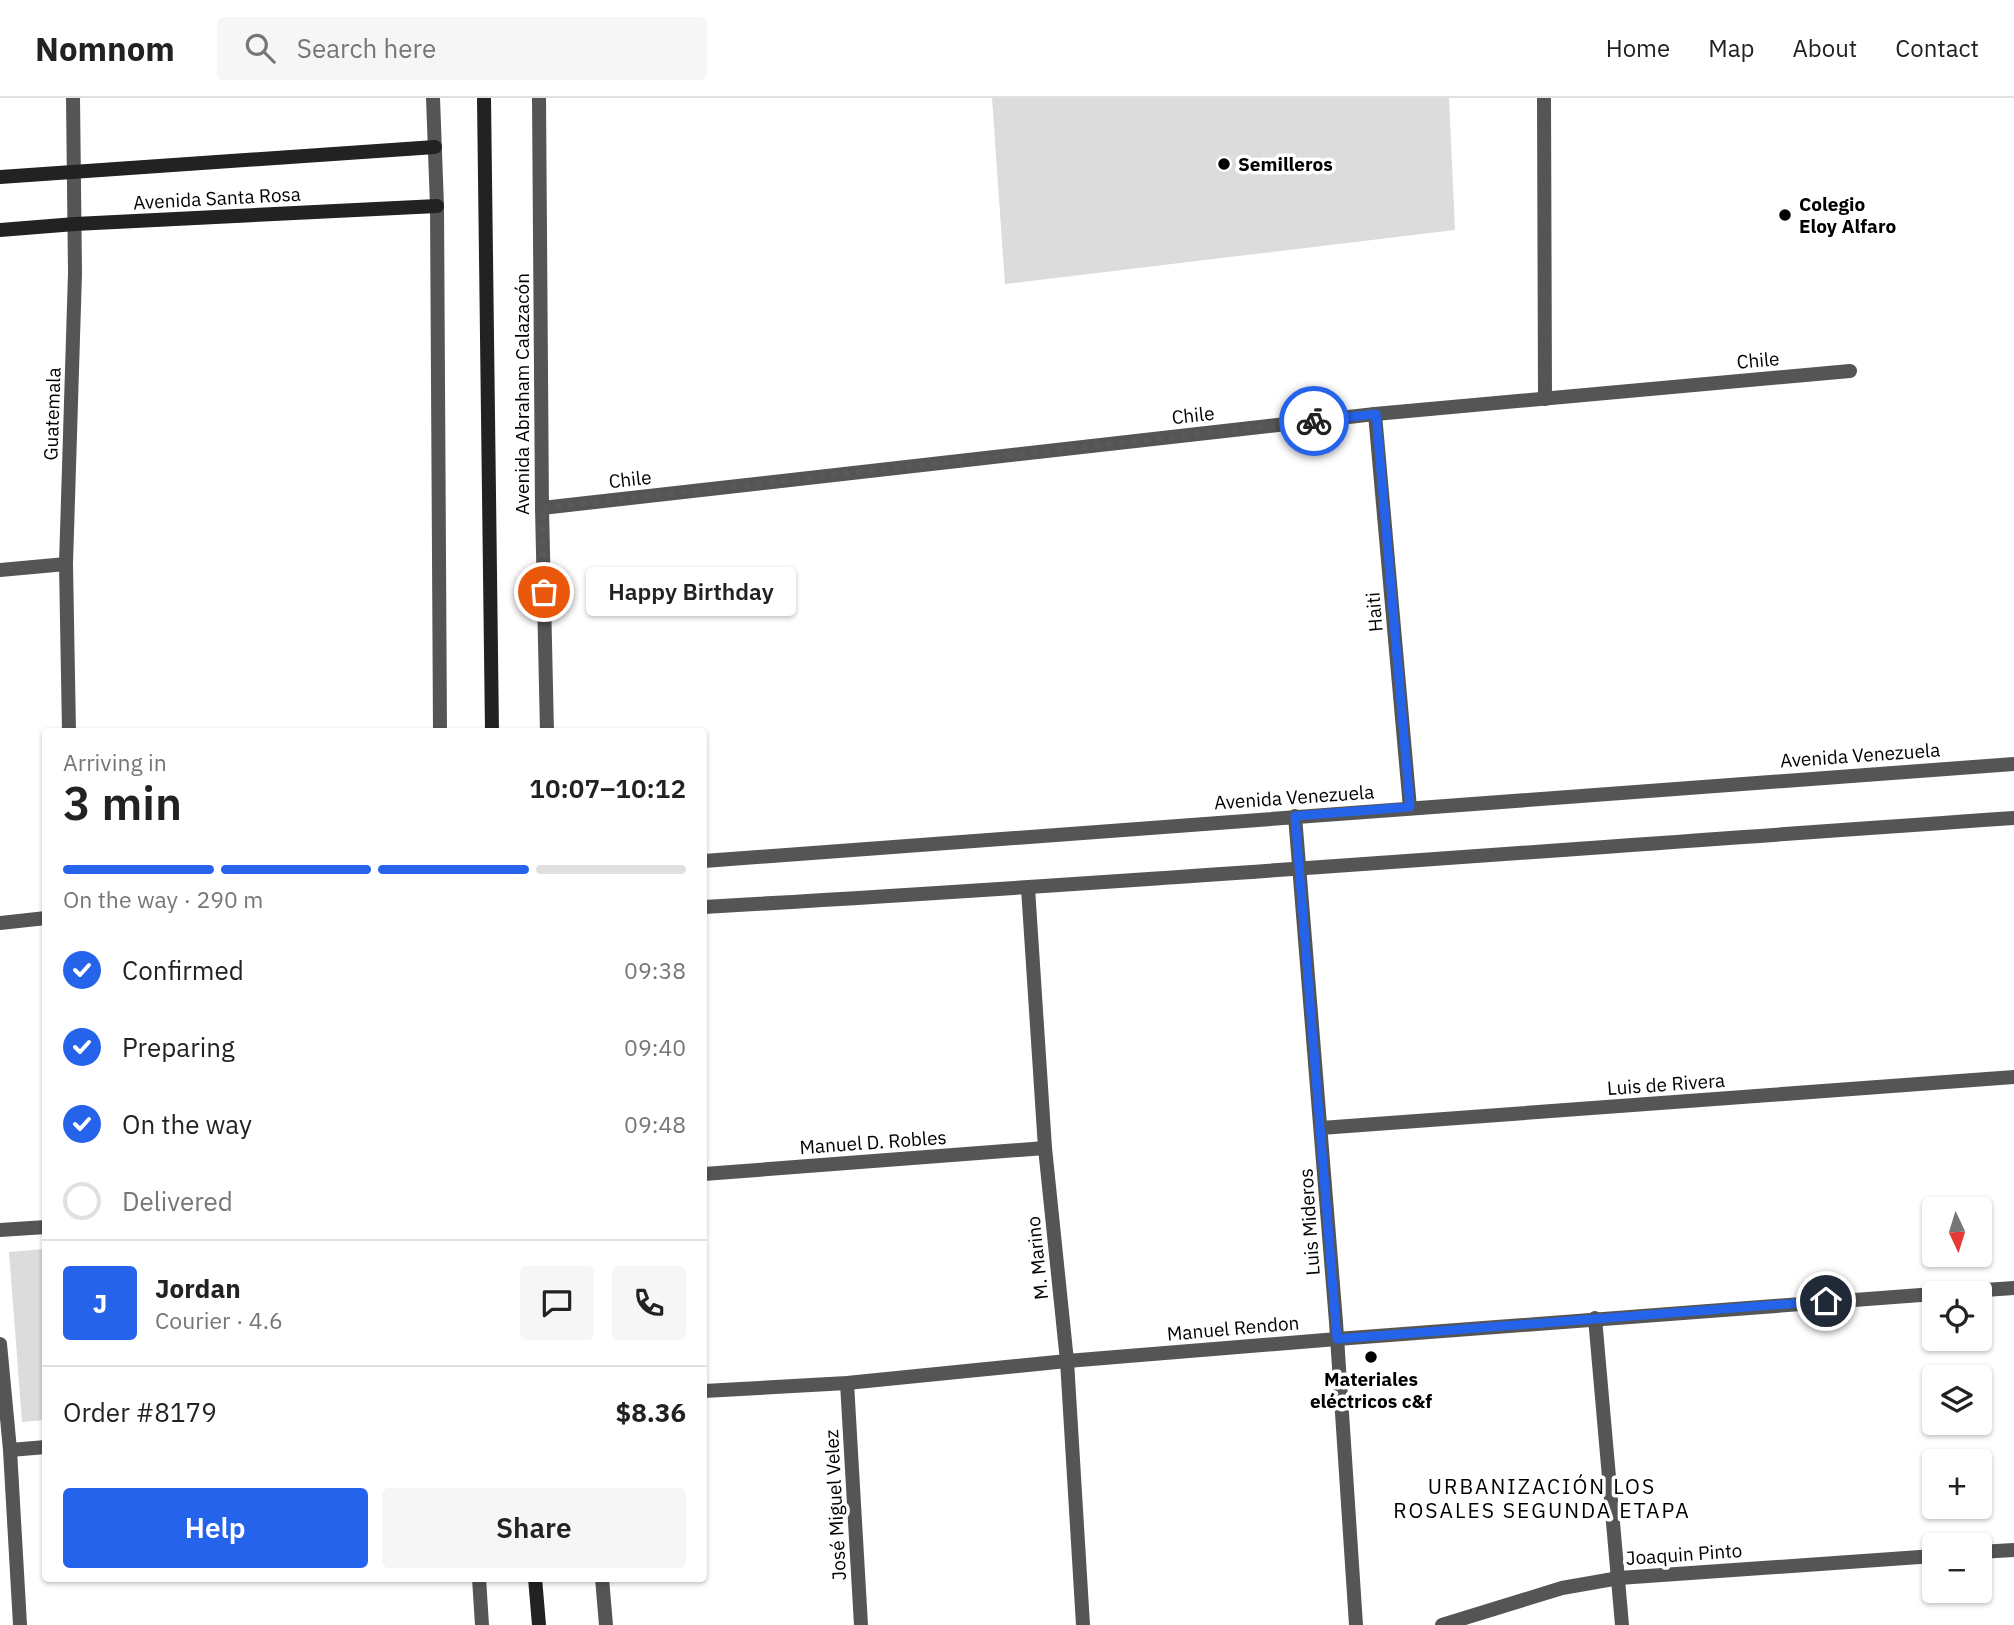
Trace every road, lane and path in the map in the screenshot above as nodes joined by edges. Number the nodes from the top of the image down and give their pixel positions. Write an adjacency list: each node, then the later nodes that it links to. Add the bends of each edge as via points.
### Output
1 (72, 98): 7 (street, Guatemala)
2 (433, 98): 6 (street)
3 (484, 98): 20 (street, Avenida Abraham Calazacón)
4 (539, 98): 15 (street, Avenida Abraham Calazacón)
5 (1544, 98): 13 (street)
6 (435, 147): 7 (street, Avenida Santa Rosa); 9 (street)
7 (75, 171): 8 (street, Avenida Santa Rosa); 10 (street, Guatemala)
8 (0, 177)
9 (437, 206): 10 (street, Avenida Santa Rosa); 19 (street)
10 (75, 224): 11 (street, Avenida Santa Rosa); 16 (street, Guatemala)
11 (0, 230)
12 (1850, 371): 13 (street, Chile)
13 (1545, 399): 14 (street, Chile)
14 (1376, 414): 15 (street, Chile); 23 (street, Haiti)
15 (542, 508): 21 (street, Avenida Abraham Calazacón)
16 (66, 564): 17 (street); 18 (street, Guatemala)
17 (0, 569)
18 (69, 728)
19 (440, 728)
20 (492, 728)
21 (547, 728)
22 (2014, 764): 23 (street, Avenida Venezuela)
23 (1410, 807): 24 (street, Avenida Venezuela)
24 (1295, 816): 26 (street, Avenida Venezuela); 27 (street, Luis Mideros)
25 (2014, 818): 27 (street)
26 (707, 861)
27 (1299, 867): 28 (street); 33 (street, Luis Mideros)
28 (1028, 888): 29 (street); 34 (street, M. Marino)
29 (707, 906)
30 (42, 918): 31 (street)
31 (0, 923)
32 (2014, 1077): 33 (street, Luis de Rivera)
33 (1321, 1128): 42 (street, Luis Mideros)
34 (1045, 1148): 35 (street, Manuel D. Robles); 44 (street, M. Marino)
35 (707, 1174)
36 (42, 1227): 37 (street)
37 (0, 1230)
38 (2014, 1288): 39 (street)
39 (1992, 1290)
40 (1922, 1295): 41 (street, Manuel Rendon)
41 (1595, 1318): 42 (street, Manuel Rendon); 52 (street)
42 (1337, 1339): 44 (street, Manuel Rendon); 62 (street, Luis Mideros)
43 (0, 1344): 48 (street)
44 (1067, 1361): 45 (street, Manuel Rendon); 61 (street, M. Marino)
45 (847, 1383): 46 (street, Manuel Rendon); 60 (street, José Miguel Velez)
46 (707, 1391)
47 (42, 1447): 48 (street)
48 (10, 1450): 56 (street)
49 (2014, 1550): 50 (street)
50 (1992, 1551)
51 (1922, 1557): 52 (street, Joaquin Pinto)
52 (1619, 1578): 63 (street, Joaquin Pinto, via 1562,1588); 64 (street)
53 (479, 1582): 57 (street)
54 (535, 1582): 58 (street)
55 (602, 1582): 59 (street)
56 (20, 1625)
57 (482, 1625)
58 (539, 1625)
59 (606, 1625)
60 (861, 1625)
61 (1083, 1625)
62 (1356, 1625)
63 (1443, 1625)
64 (1622, 1625)

